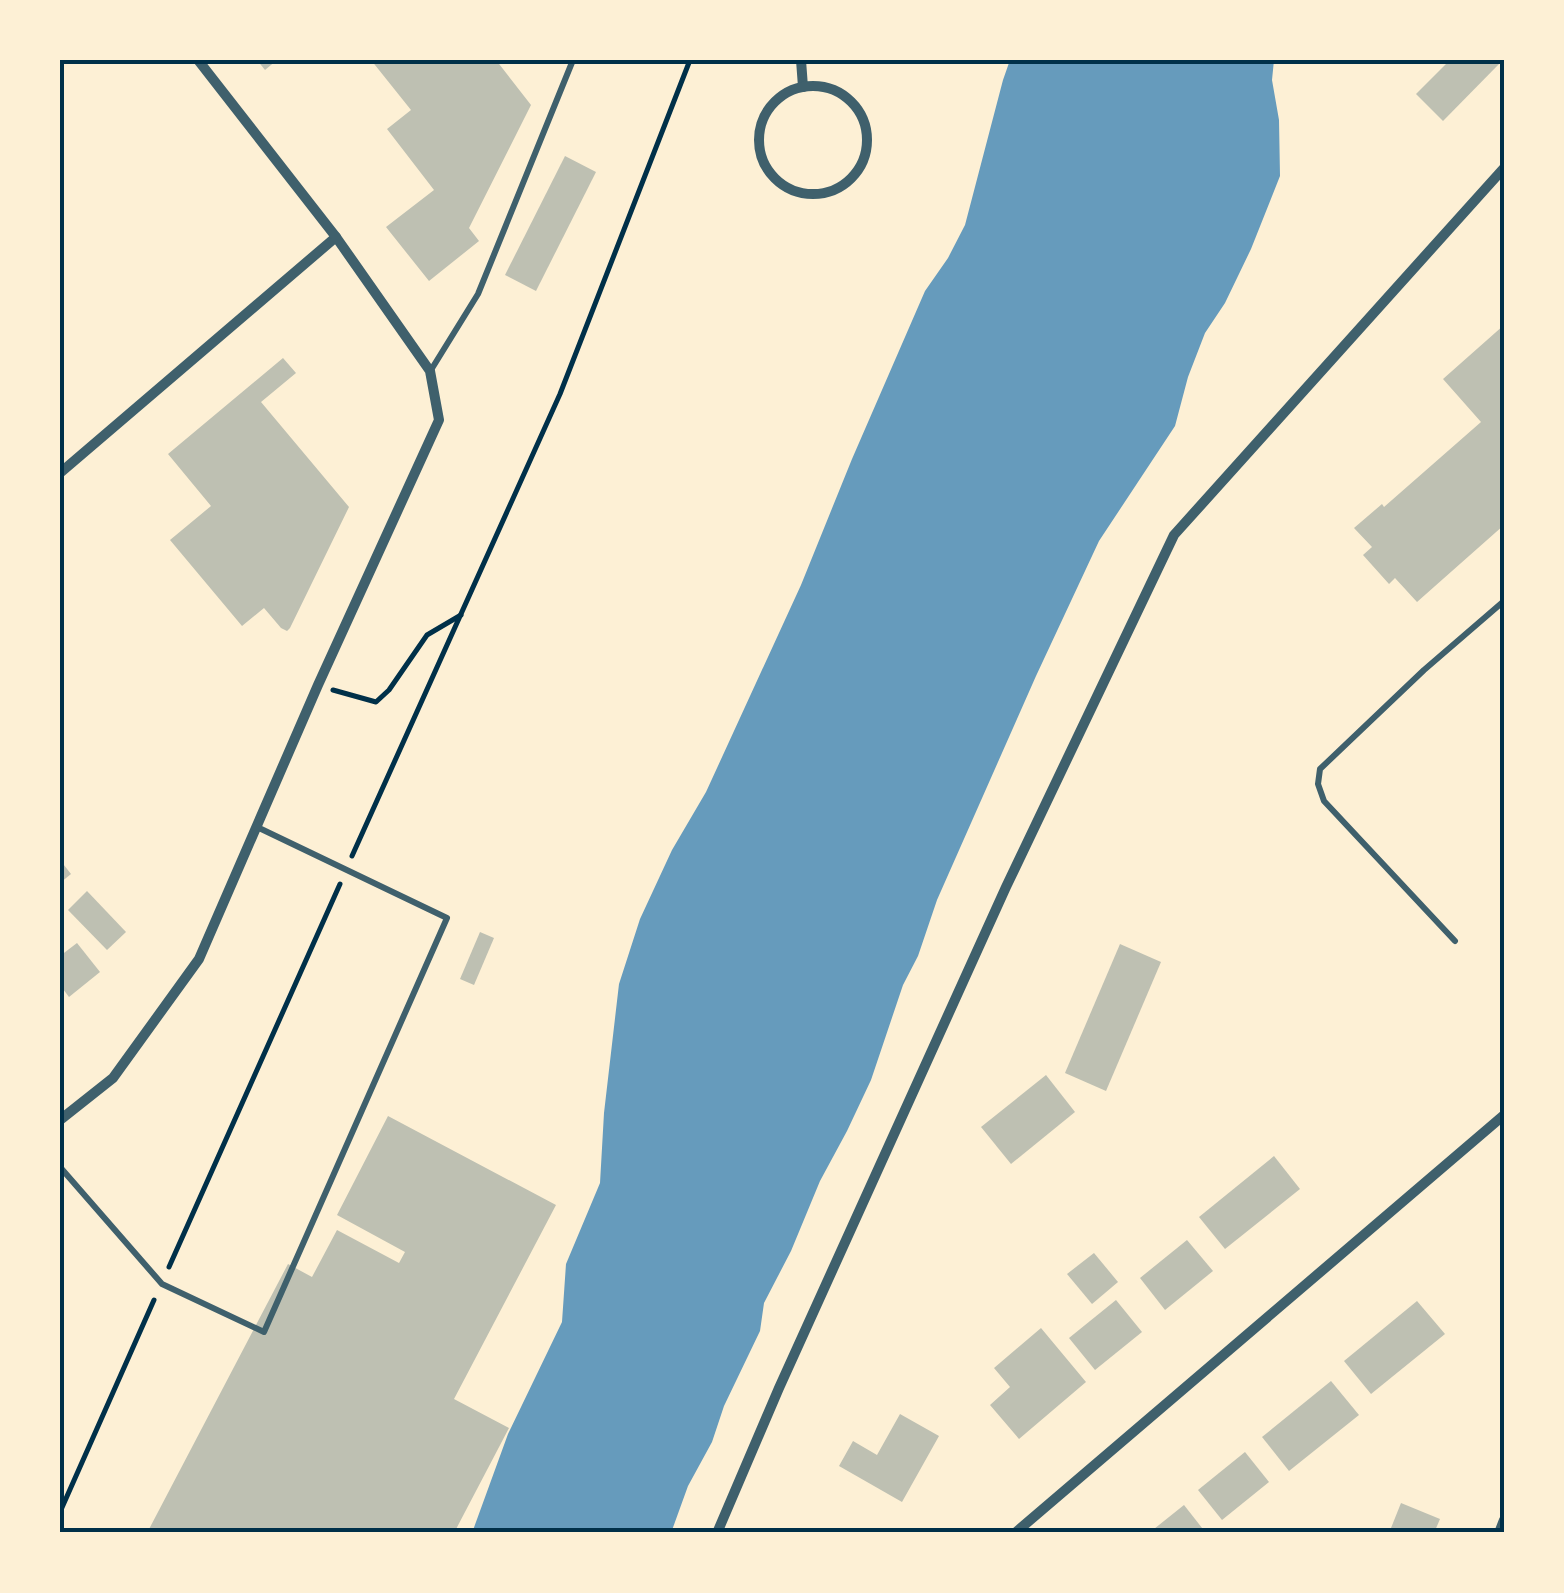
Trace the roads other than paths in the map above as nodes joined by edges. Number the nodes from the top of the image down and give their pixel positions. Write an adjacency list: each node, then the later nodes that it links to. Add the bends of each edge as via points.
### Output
1 (198, 60): 6 (street)
2 (572, 60): 7 (lane, via 478,294)
3 (800, 60): 4 (street)
4 (802, 87): 4 (street, via 771,106 758,141 762,160 786,188 823,194 852,178 867,147 866,130 836,91)
5 (1504, 168): 16 (street, via 1174,535 1006,887)
6 (336, 237): 7 (street); 8 (street)
7 (430, 371): 10 (street, via 439,420)
8 (60, 473)
9 (1504, 601): 11 (lane, via 1320,768 1324,802)
10 (257, 827): 13 (street, via 199,960 112,1078); 14 (lane, via 447,918 264,1332 162,1284)
11 (1455, 941)
12 (1503, 1116): 17 (street)
13 (60, 1120)
14 (60, 1167)
15 (1504, 1520): 18 (street)
16 (718, 1533)
17 (1015, 1533)
18 (1499, 1533)

